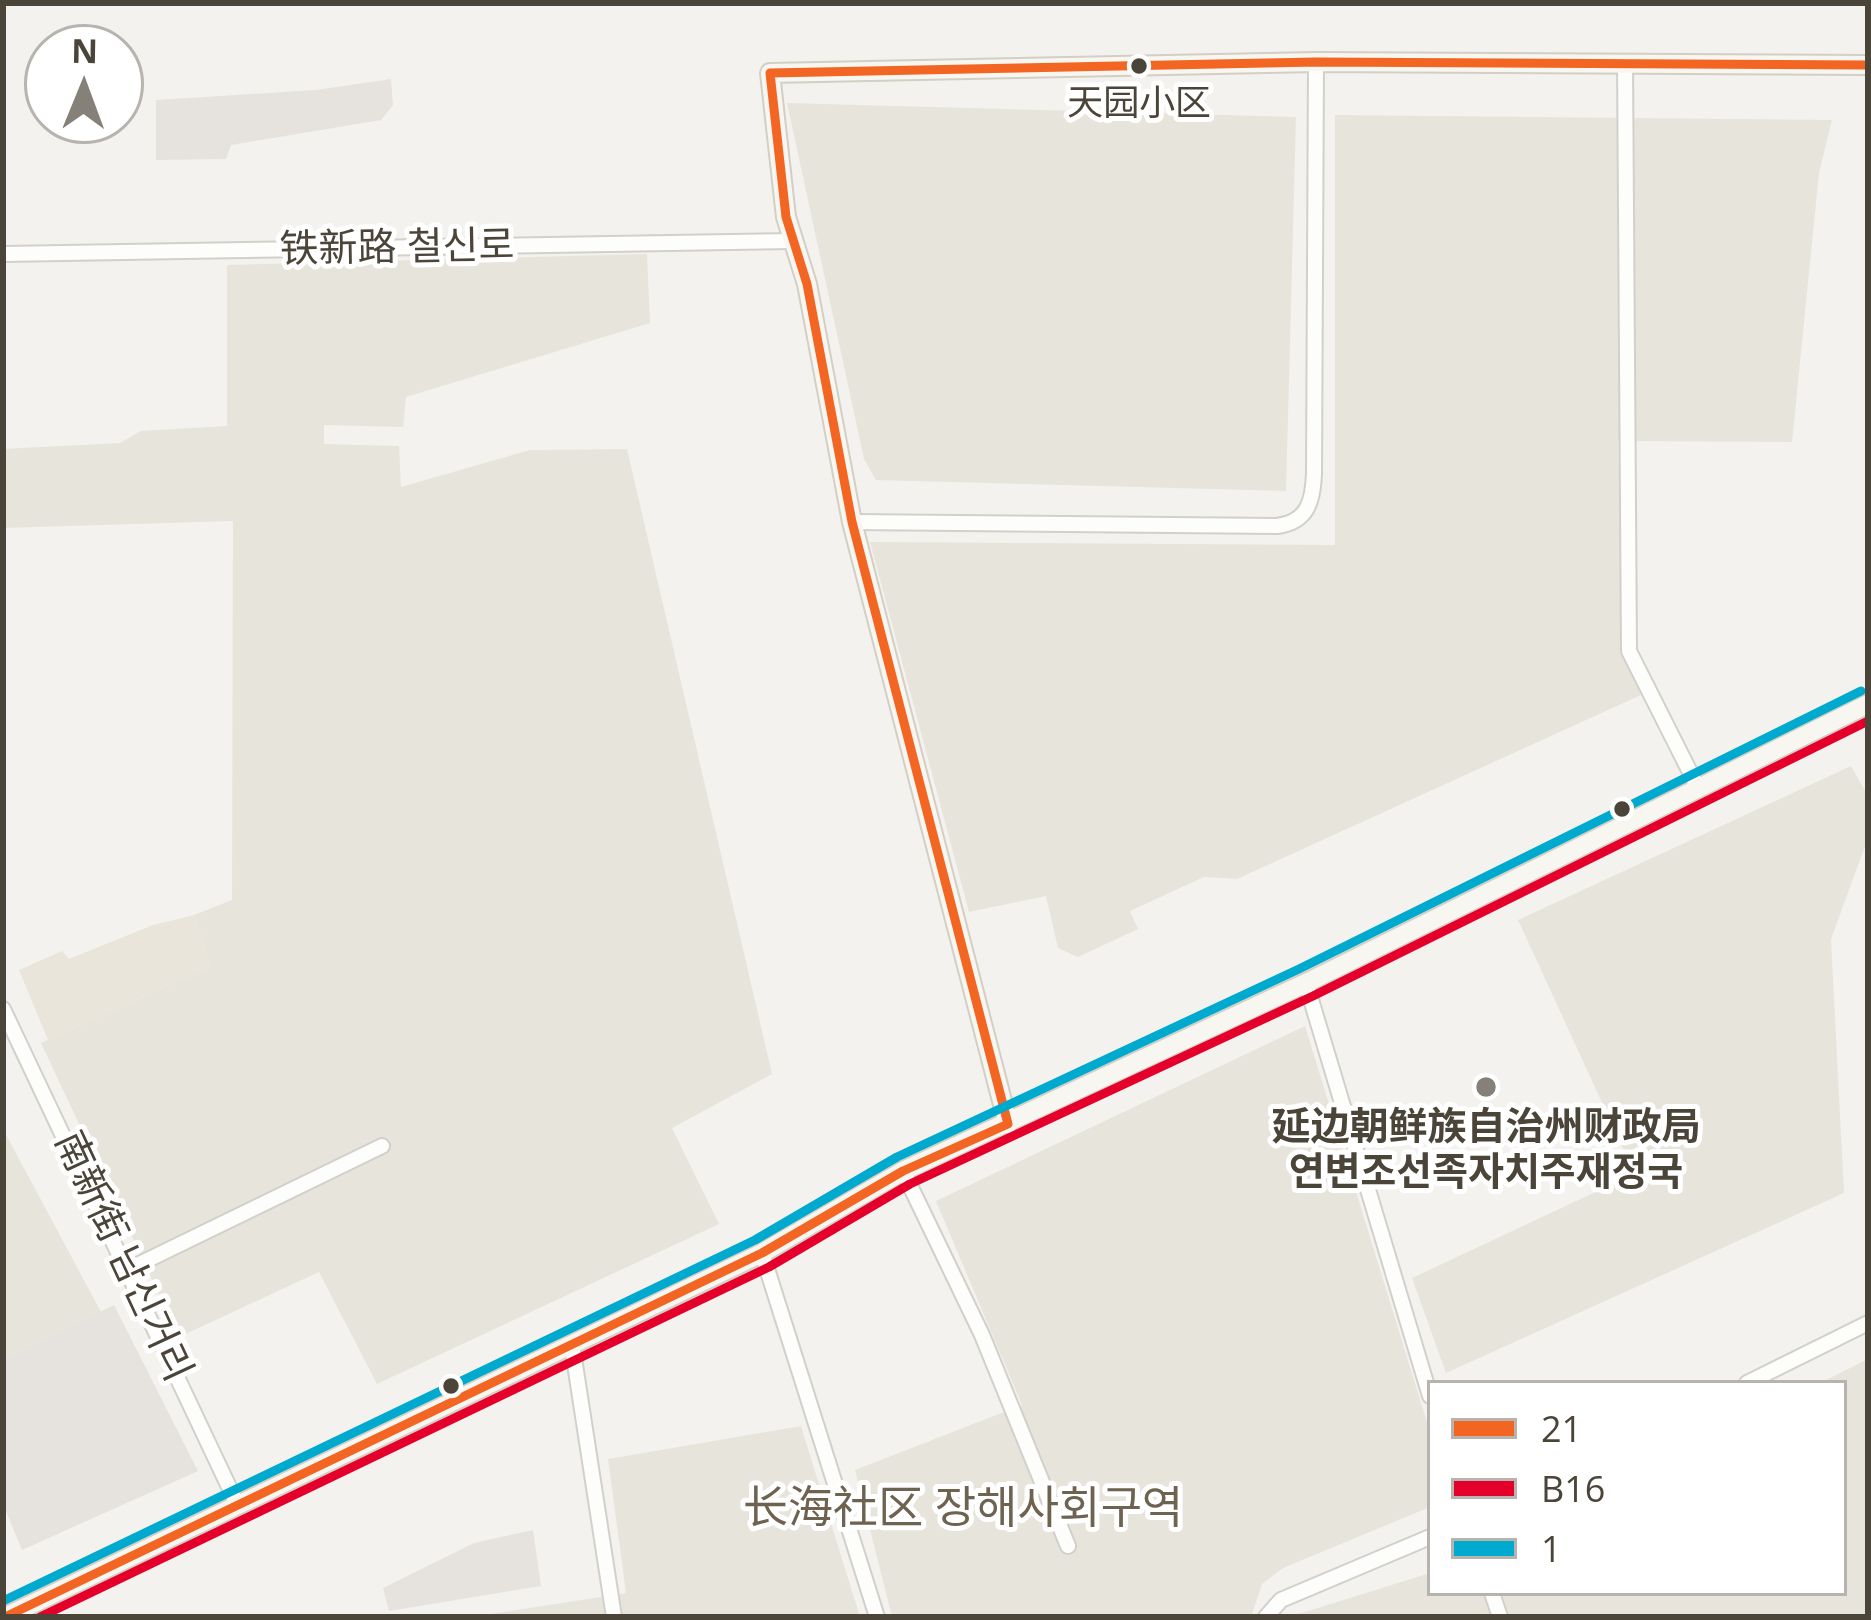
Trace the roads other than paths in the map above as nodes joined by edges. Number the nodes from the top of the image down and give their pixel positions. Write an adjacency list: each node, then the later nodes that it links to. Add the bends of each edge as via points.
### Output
1 (1316, 62): 2 (street); 4 (street, via 770,74); 6 (street, via 1313,493 1300,518 1277,526)
2 (1625, 63): 3 (street); 8 (street, via 1629,651)
3 (1868, 65)
4 (791, 241): 5 (street, 铁新路 철신로); 6 (street, via 807,284)
5 (3, 254)
6 (852, 522): 11 (street)
7 (1868, 704): 8 (street)
8 (1697, 786): 9 (street)
9 (1306, 983): 11 (street); 19 (street)
10 (3, 1009): 15 (street, 南新街 남신거리)
11 (1008, 1124): 13 (street)
12 (382, 1146): 15 (street)
13 (903, 1171): 14 (street); 22 (street, via 982,1335)
14 (762, 1252): 17 (street); 25 (street)
15 (130, 1268): 20 (street, 南新街 남신거리)
16 (1868, 1323): 18 (street)
17 (572, 1345): 20 (street); 24 (street)
18 (1753, 1380)
19 (1427, 1386)
20 (238, 1506): 23 (street)
21 (1427, 1538): 26 (street, via 1281,1600)
22 (1068, 1546)
23 (5, 1617)
24 (614, 1617)
25 (878, 1617)
26 (1266, 1617)

